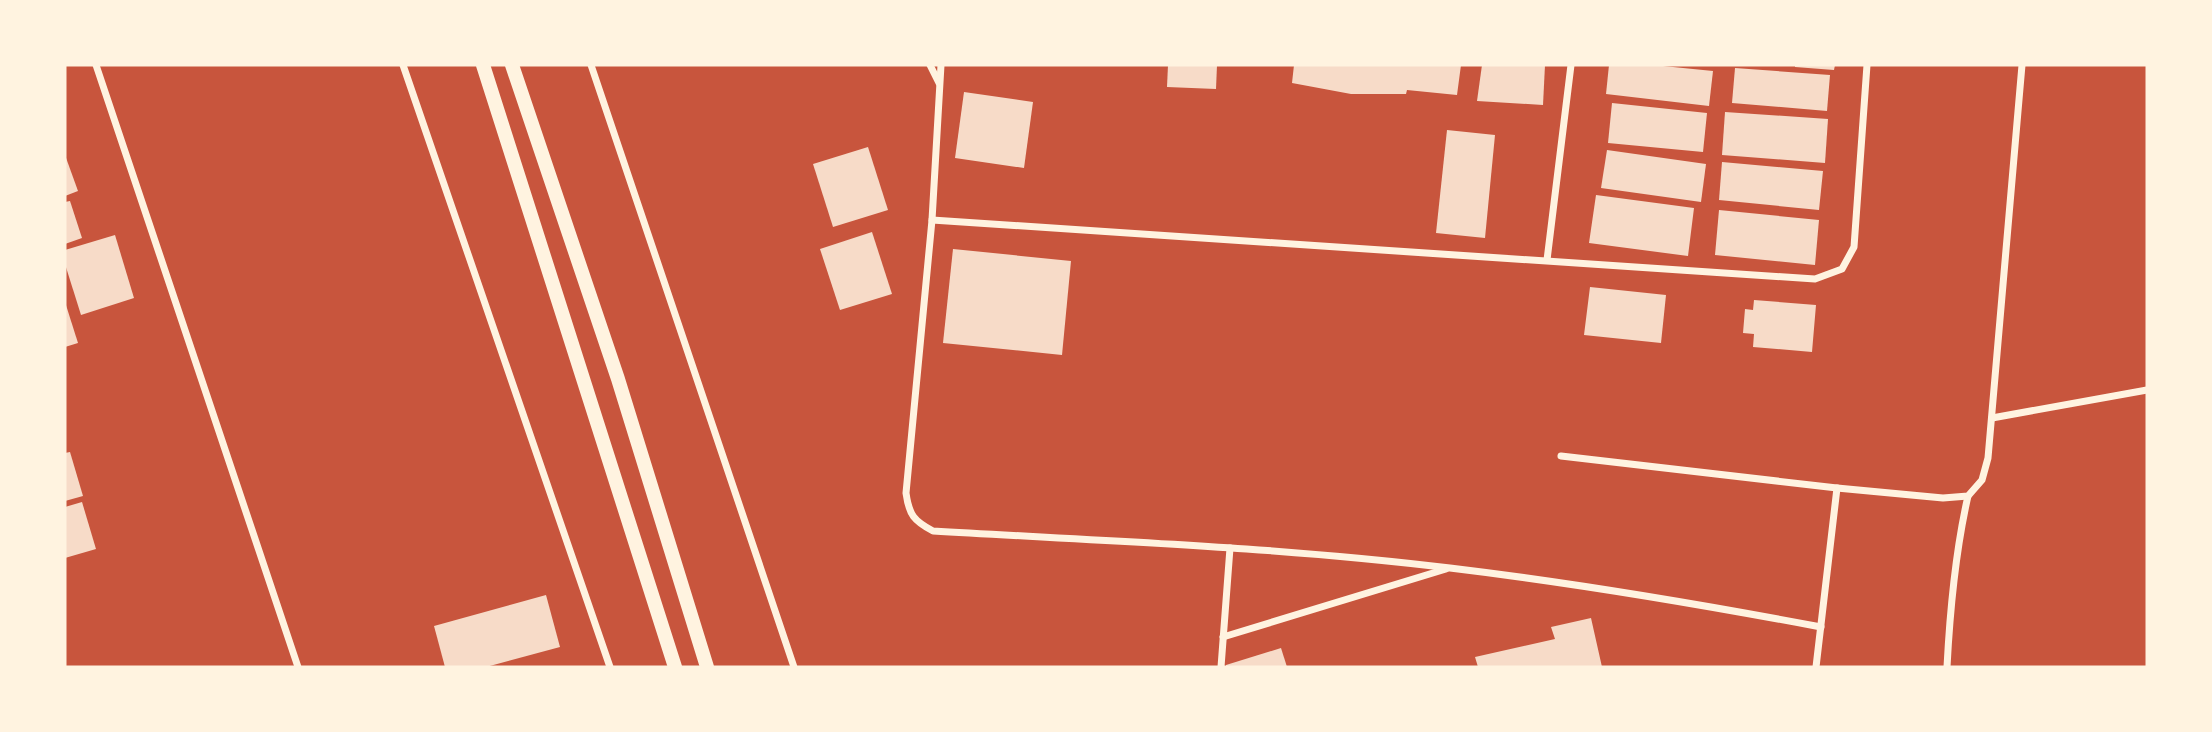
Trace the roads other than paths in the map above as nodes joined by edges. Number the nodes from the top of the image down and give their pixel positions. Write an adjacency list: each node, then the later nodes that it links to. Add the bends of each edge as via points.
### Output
1 (96, 65): 23 (street)
2 (403, 65): 24 (street)
3 (482, 65): 25 (main road)
4 (512, 65): 26 (main road, via 618,379)
5 (591, 65): 27 (street)
6 (930, 65): 11 (street)
7 (941, 65): 11 (street)
8 (1571, 65): 13 (street)
9 (1867, 65): 13 (street, via 1854,247 1842,269 1815,279)
10 (2022, 65): 15 (street)
11 (940, 86): 12 (street)
12 (932, 220): 13 (street); 19 (street, via 906,493 917,522 933,531)
13 (1547, 260)
14 (2147, 390): 15 (street)
15 (1992, 418): 18 (street, via 1982,480)
16 (1561, 456): 17 (street)
17 (1837, 488): 18 (street, via 1943,498); 21 (street)
18 (1968, 496): 30 (street, via 1951,588)
19 (1230, 548): 20 (street); 22 (street)
20 (1450, 568): 21 (street); 22 (street)
21 (1821, 627): 29 (street)
22 (1223, 637): 28 (street)
23 (298, 667)
24 (610, 667)
25 (675, 667)
26 (707, 667)
27 (794, 667)
28 (1221, 667)
29 (1816, 667)
30 (1947, 667)

